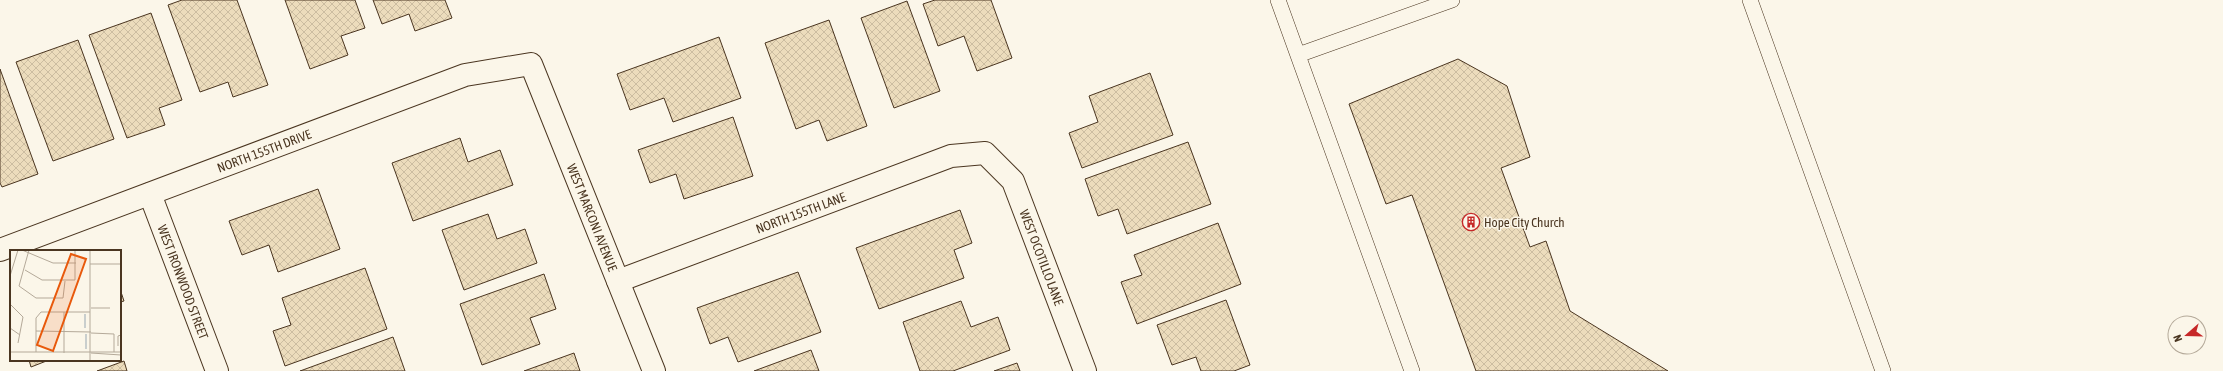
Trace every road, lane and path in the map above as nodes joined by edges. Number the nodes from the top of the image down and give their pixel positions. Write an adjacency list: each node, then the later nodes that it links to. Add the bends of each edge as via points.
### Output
1 (1278, 0): 4 (lane)
2 (1452, 0): 4 (lane)
3 (1750, 0): 14 (lane)
4 (1298, 55): 13 (lane)
5 (531, 64): 7 (street, NORTH 155TH DRIVE, via 465,75); 9 (street, WEST MARCONI AVENUE)
6 (985, 153): 9 (street, NORTH 155TH LANE, via 951,156); 12 (street, WEST OCOTILLO LANE, via 1013,181)
7 (150, 194): 8 (street, NORTH 155TH DRIVE); 10 (street, WEST IRONWOOD STREET)
8 (0, 250)
9 (618, 281): 11 (street, WEST MARCONI AVENUE)
10 (217, 371)
11 (654, 371)
12 (1085, 371)
13 (1412, 371)
14 (1883, 371)

